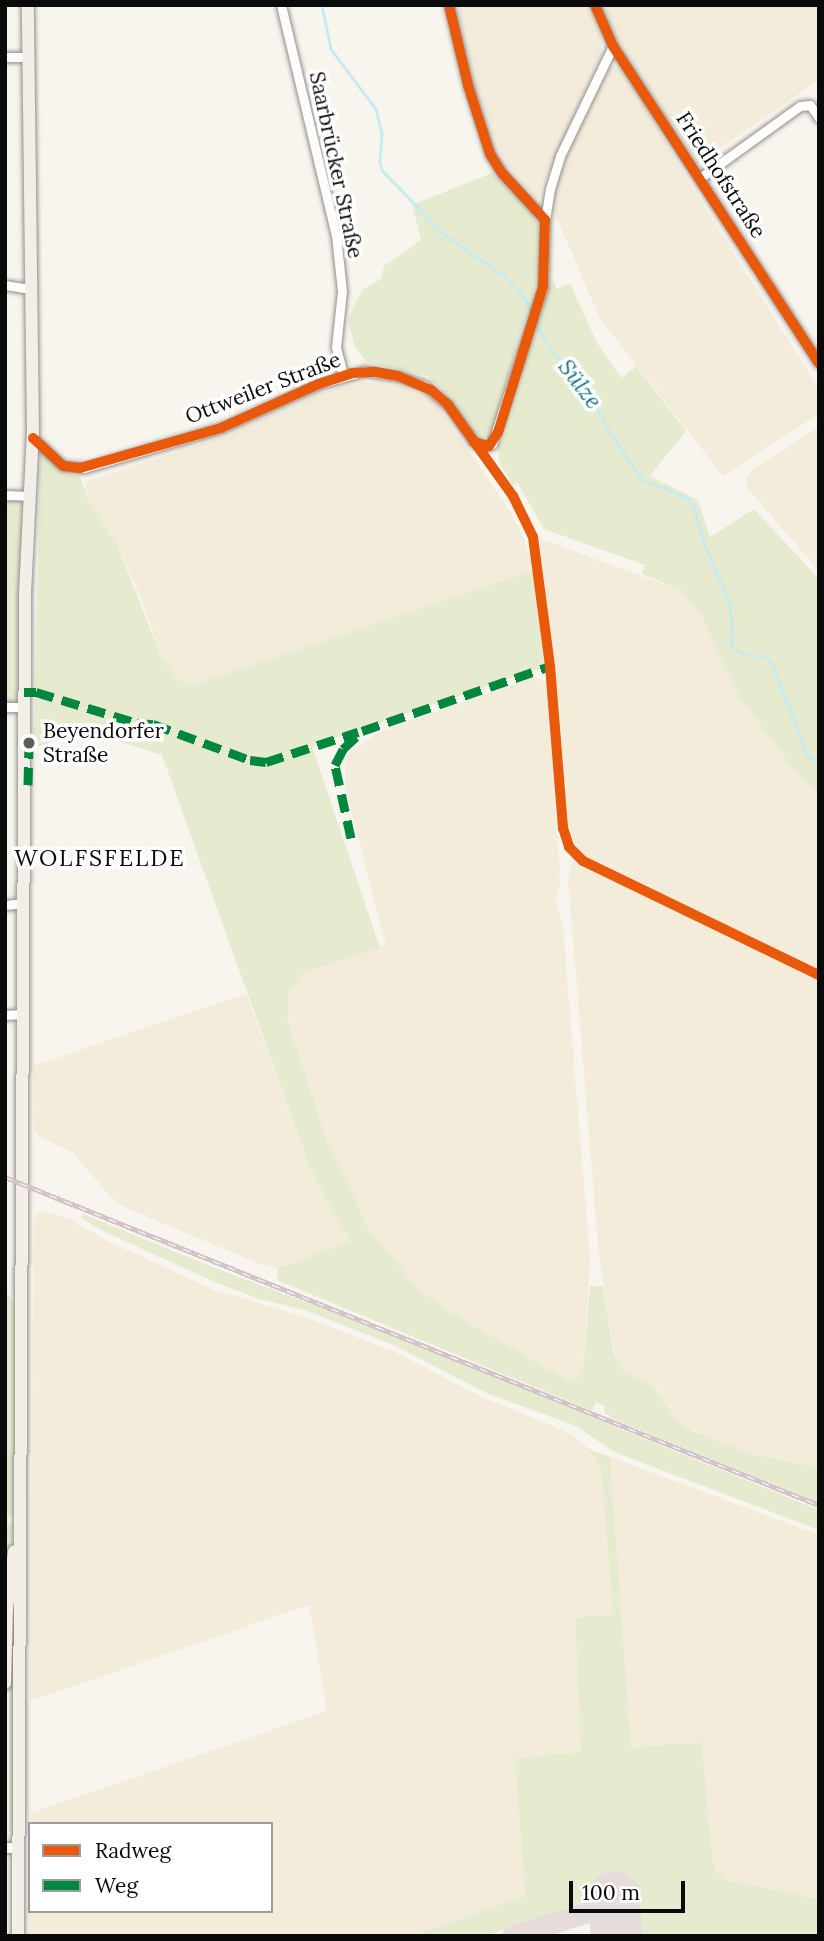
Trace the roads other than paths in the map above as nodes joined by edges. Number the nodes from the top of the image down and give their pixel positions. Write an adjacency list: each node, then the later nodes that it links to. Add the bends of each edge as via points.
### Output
1 (28, 5): 7 (main road)
2 (281, 5): 14 (street, Saarbrücker Straße, via 334,219 342,286 336,347)
3 (449, 5): 10 (street, via 490,154)
4 (596, 5): 5 (street, Friedhofstraße)
5 (613, 46): 9 (street, Friedhofstraße); 10 (street, via 561,156)
6 (5, 57): 7 (street)
7 (28, 57): 12 (main road)
8 (819, 118): 9 (street, via 810,105 799,107)
9 (700, 178): 13 (street, Friedhofstraße)
10 (545, 220): 14 (street, Ottweiler Straße, via 545,277 492,444 475,443 442,399 418,382 375,372)
11 (5, 285): 12 (street)
12 (30, 289): 15 (main road)
13 (819, 363)
14 (343, 375): 15 (street, Ottweiler Straße, via 244,419 84,468 63,466)
15 (33, 438): 17 (main road)
16 (5, 495): 17 (street)
17 (30, 496): 19 (main road)
18 (5, 707): 19 (street)
19 (24, 707): 20 (main road)
20 (24, 732): 21 (main road); 22 (street, via 29,769)
21 (24, 748): 22 (main road); 23 (street, via 18,768)
22 (24, 785): 23 (main road)
23 (24, 807): 24 (main road)
24 (24, 903): 25 (street); 26 (main road)
25 (5, 905)
26 (23, 1014): 27 (street); 28 (main road)
27 (5, 1015)
28 (19, 1527): 29 (main road, via 8,1601); 30 (main road)
29 (5, 1683)
30 (12, 1848): 31 (main road)
31 (18, 1936)

